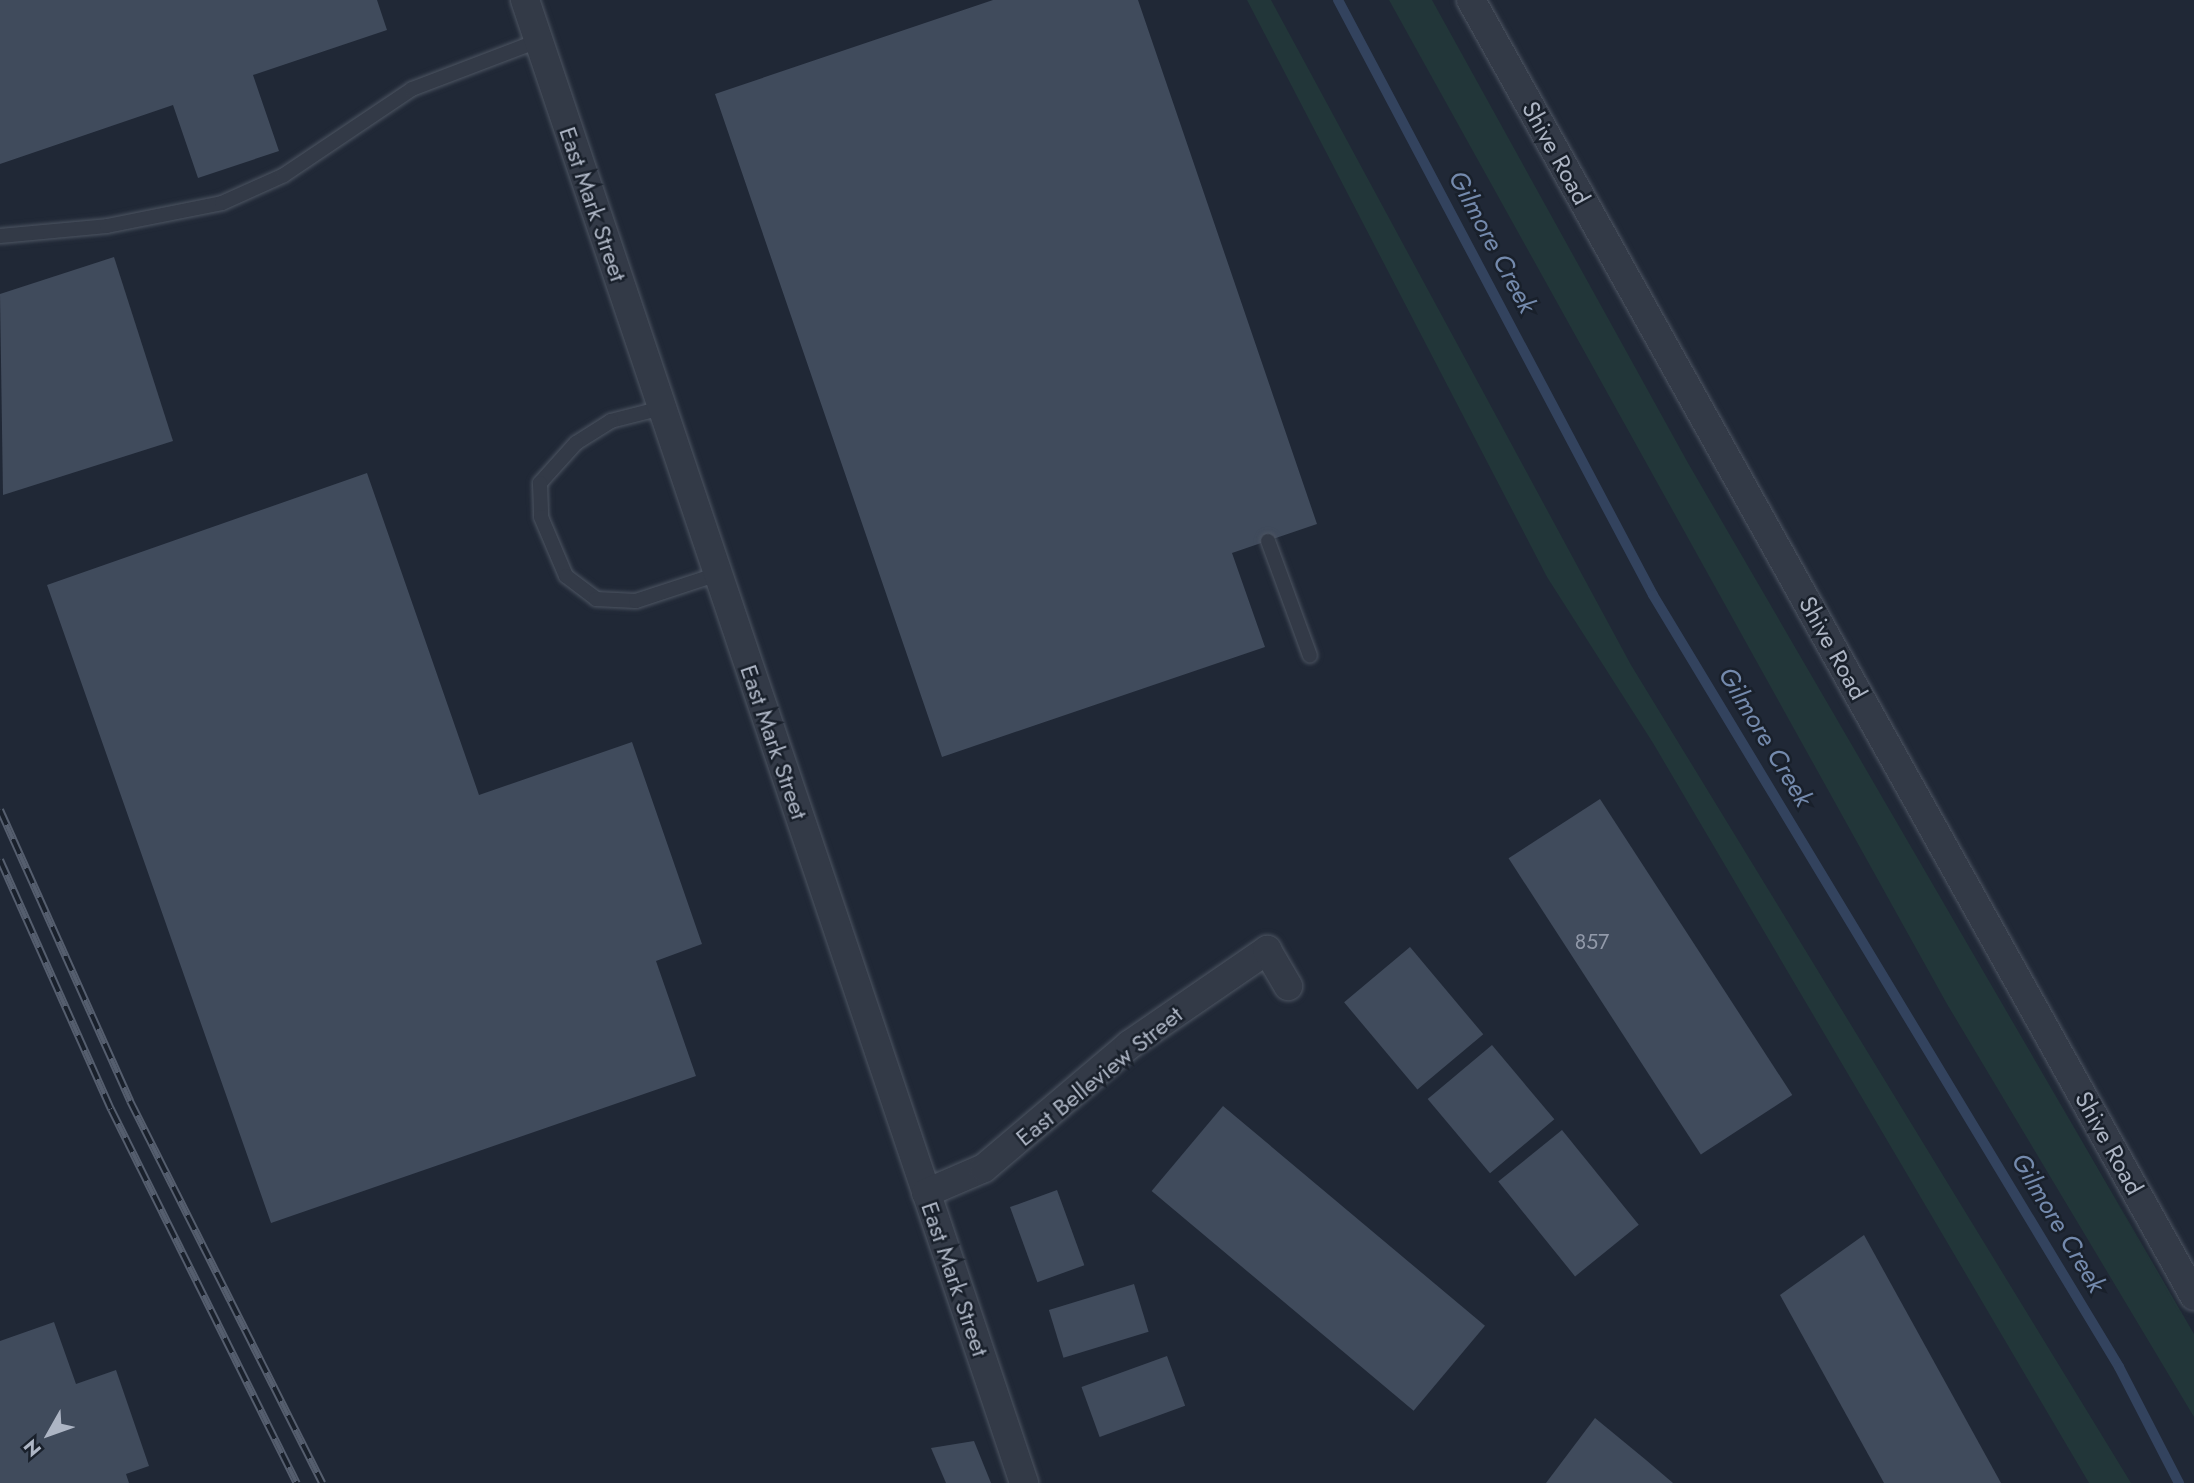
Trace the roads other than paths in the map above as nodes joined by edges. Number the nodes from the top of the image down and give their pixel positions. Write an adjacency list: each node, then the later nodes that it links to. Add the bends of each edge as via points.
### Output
1 (525, 0): 3 (street, East Mark Street)
2 (1471, 0): 11 (street, Shive Road)
3 (538, 41): 4 (lane, via 412,89 284,175 222,202 107,226); 5 (street, East Mark Street)
4 (0, 236)
5 (662, 408): 7 (street, East Mark Street); 7 (lane, via 611,421 576,443 540,483 541,517 566,576 596,599 636,601)
6 (1268, 541): 8 (lane)
7 (718, 575): 10 (street, East Mark Street)
8 (1310, 656)
9 (1288, 986): 10 (street, East Belleview Street, via 1266,950 1129,1045 984,1168)
10 (926, 1193): 12 (street, East Mark Street)
11 (2194, 1296)
12 (1024, 1483)

